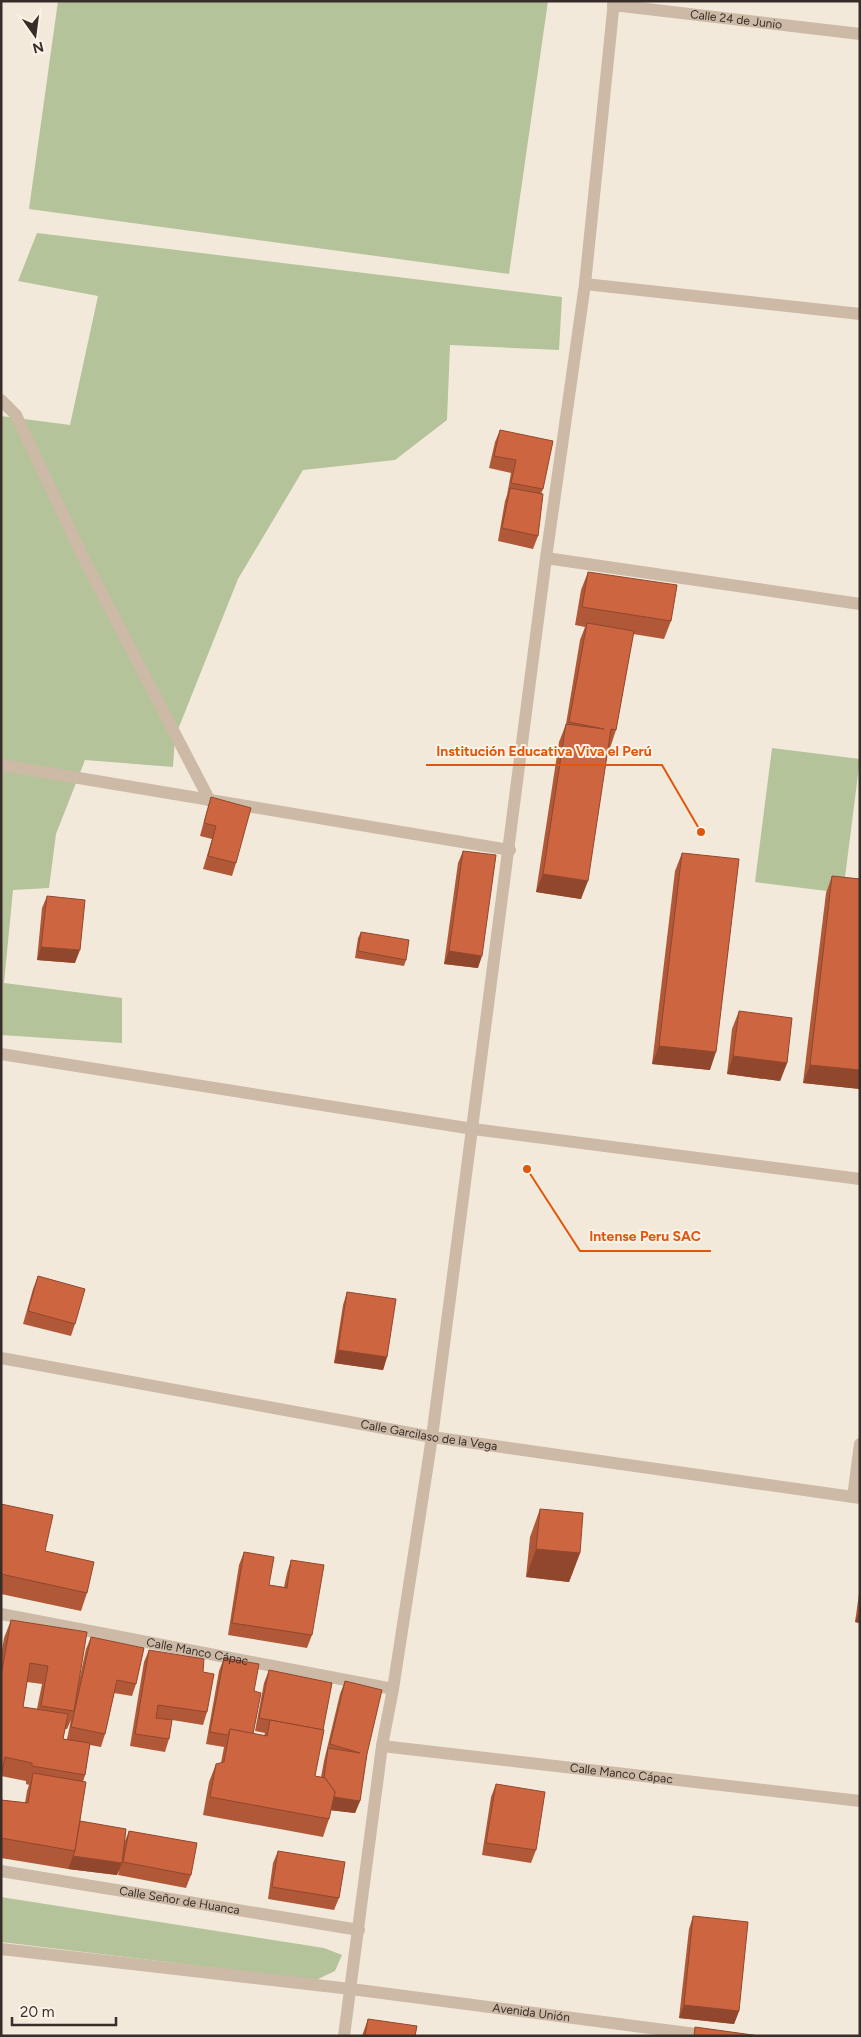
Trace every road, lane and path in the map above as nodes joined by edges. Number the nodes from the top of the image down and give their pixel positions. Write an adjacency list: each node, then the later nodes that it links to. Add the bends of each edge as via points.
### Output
1 (612, 2): 2 (street, Calle 24 de Junio); 3 (street)
2 (860, 34)
3 (585, 284): 4 (street); 6 (street)
4 (860, 314)
5 (1, 400): 9 (street, via 16,415 85,561)
6 (546, 558): 7 (street); 10 (street)
7 (860, 604)
8 (1, 765): 9 (street)
9 (210, 801): 10 (street)
10 (510, 850): 12 (street)
11 (1, 1054): 12 (street)
12 (473, 1129): 13 (street); 15 (street)
13 (860, 1179)
14 (1, 1358): 15 (street, Calle Garcilaso de la Vega)
15 (432, 1437): 17 (street, Calle Garcilaso de la Vega); 19 (street)
16 (860, 1444): 17 (street)
17 (857, 1497)
18 (1, 1614): 19 (street, Calle Manco Cápac)
19 (393, 1688): 20 (street)
20 (382, 1746): 21 (street, Calle Manco Cápac); 23 (street)
21 (860, 1800)
22 (1, 1871): 23 (street, Calle Señor de Huanca)
23 (359, 1930): 25 (street)
24 (1, 1949): 25 (street)
25 (351, 1989): 26 (street); 27 (street, Avenida Unión)
26 (344, 2036)
27 (711, 2036)

